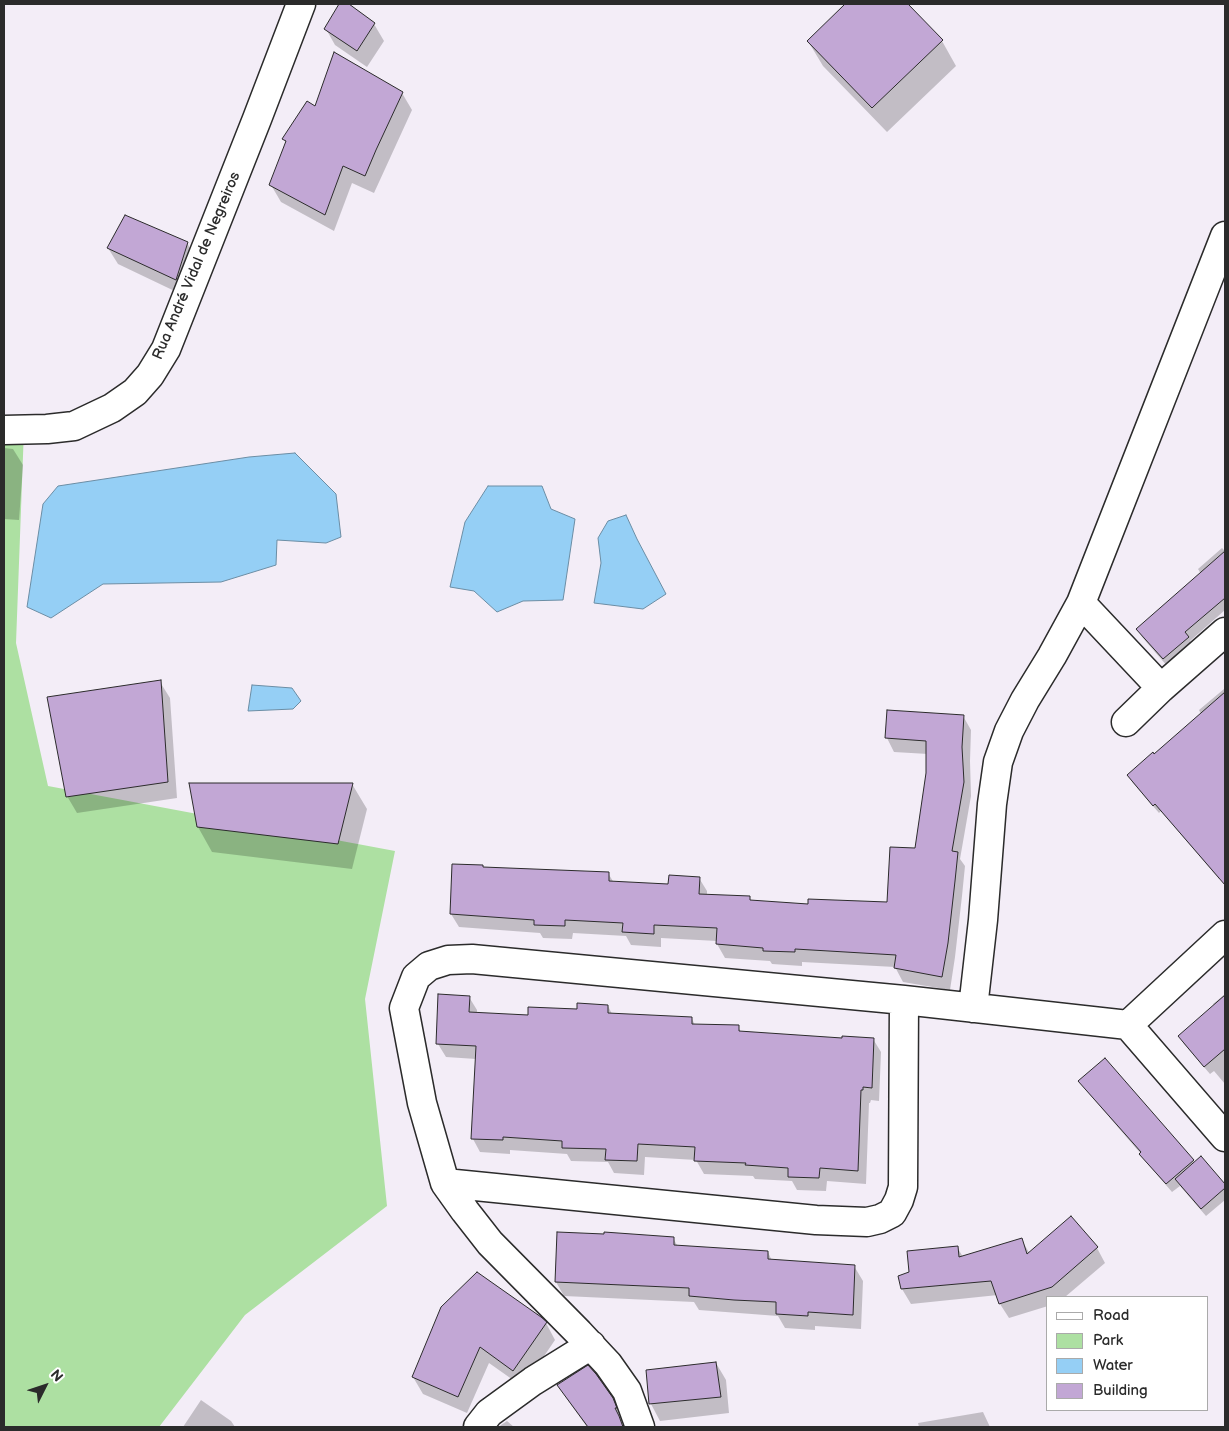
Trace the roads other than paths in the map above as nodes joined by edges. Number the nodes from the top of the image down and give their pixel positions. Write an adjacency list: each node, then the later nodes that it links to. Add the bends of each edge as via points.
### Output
1 (301, 4): 3 (street, Rua André Vidal de Negreiros, via 166,349 150,375 135,392 112,408 74,426)
2 (1225, 236): 4 (street)
3 (4, 430)
4 (1081, 603): 6 (street); 10 (street, via 1021,708 998,762)
5 (1225, 632): 6 (street)
6 (1161, 688): 7 (street)
7 (1126, 722)
8 (1225, 934): 11 (street)
9 (904, 1000): 10 (street); 13 (street, via 903,1188 892,1213 880,1219 867,1222 816,1220); 13 (street, via 472,959 448,960 429,966 416,977 404,1008 422,1103)
10 (973, 1008): 11 (street)
11 (1128, 1025): 12 (street)
12 (1225, 1137)
13 (445, 1183): 14 (street, via 490,1243)
14 (591, 1345): 15 (street, via 533,1381 490,1413); 16 (street, via 627,1392)
15 (478, 1427)
16 (640, 1427)

